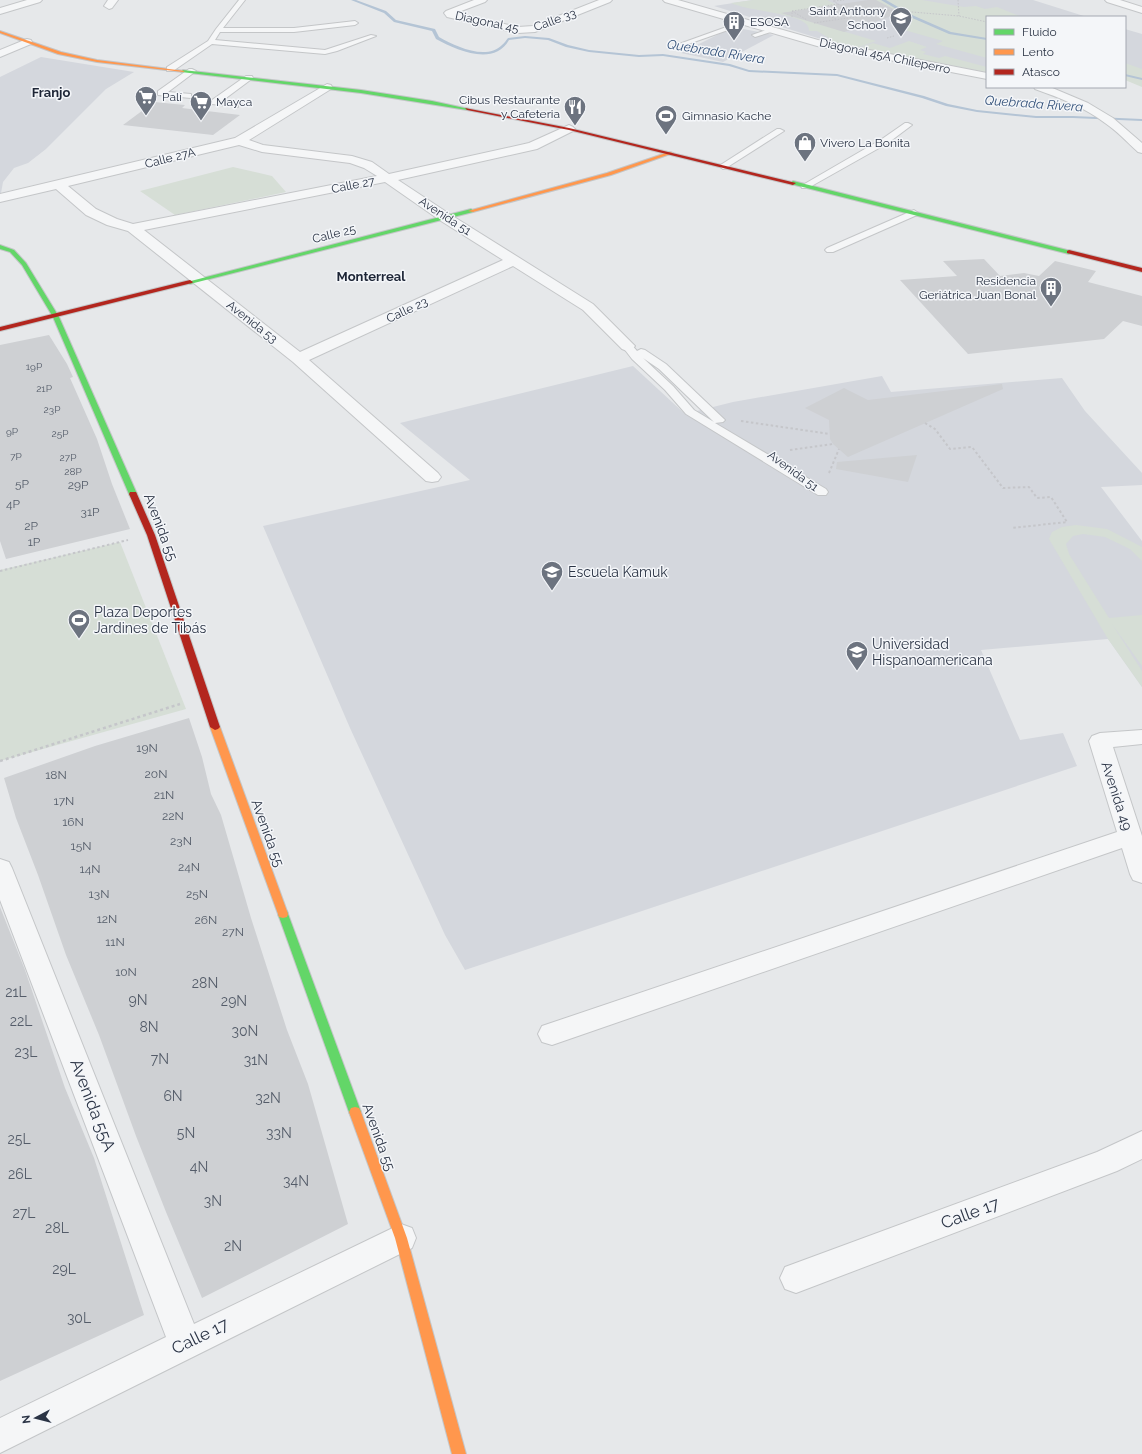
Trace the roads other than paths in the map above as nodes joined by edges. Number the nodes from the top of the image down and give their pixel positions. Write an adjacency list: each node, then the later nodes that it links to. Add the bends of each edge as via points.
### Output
1 (4, 0): 8 (street)
2 (37, 0): 10 (street)
3 (242, 0): 13 (lane)
4 (482, 0): 14 (street, Diagonal 45, via 449,13)
5 (607, 0): 14 (street, Calle 33, via 535,29)
6 (668, 0): 11 (street, Diagonal 45A Chileperro)
7 (1110, 0): 9 (street)
8 (0, 1)
9 (1142, 10)
10 (0, 11)
11 (746, 22): 15 (street, Diagonal 45A Chileperro); 21 (lane)
12 (355, 23): 13 (lane, via 294,30)
13 (218, 30): 20 (lane)
14 (526, 30)
15 (772, 30): 17 (lane); 25 (street, Diagonal 45A Chileperro, via 824,44)
16 (0, 32): 19 (street)
17 (755, 35)
18 (373, 36): 20 (lane, via 325,52)
19 (27, 42): 22 (street); 23 (street, via 97,61)
20 (212, 42): 23 (lane)
21 (672, 48)
22 (0, 54)
23 (170, 69): 24 (street)
24 (192, 71): 26 (street); 29 (lane, via 161,93)
25 (986, 76)
26 (249, 78): 27 (street); 30 (lane, via 216,102)
27 (327, 87): 32 (street, via 439,103); 34 (street, Calle 27A)
28 (1042, 88): 35 (street, via 1070,97 1099,114)
29 (188, 96)
30 (235, 105)
31 (908, 125): 40 (lane, via 885,141)
32 (569, 129): 36 (street); 38 (street, Calle 27, via 533,146)
33 (780, 131): 37 (lane)
34 (239, 141): 38 (street, Avenida 51, via 262,148 352,160 368,165); 39 (street, Calle 27A)
35 (1142, 149)
36 (671, 153): 37 (street); 43 (street, Calle 25, via 610,174)
37 (723, 166): 40 (street)
38 (388, 178): 43 (street, Avenida 51); 44 (street, Calle 27)
39 (59, 185): 41 (street, Calle 27A); 44 (street, Avenida 53, via 90,212)
40 (805, 186): 42 (street)
41 (0, 198)
42 (914, 213): 46 (lane); 48 (street)
43 (446, 218): 47 (street, Avenida 51); 49 (street, Calle 25)
44 (133, 228): 49 (street, Avenida 53)
45 (0, 247): 50 (street, Avenida 55, via 12,251 24,264)
46 (830, 250)
47 (515, 260): 52 (street, Avenida 51, via 588,307); 53 (street, Calle 23)
48 (1142, 270)
49 (198, 280): 50 (street, Calle 25); 53 (street, Avenida 53)
50 (56, 317): 51 (street, Calle 25); 63 (street, Avenida 55, via 151,535 204,696)
51 (0, 330)
52 (627, 346): 54 (lane, Avenida 51, via 649,357); 55 (lane, Avenida 51)
53 (299, 359): 56 (street, Avenida 53)
54 (673, 377): 55 (lane); 55 (lane, Avenida 51, via 715,417 822,492 690,412)
55 (659, 380)
56 (432, 477)
57 (1142, 737): 58 (street, Avenida 49, via 1100,741)
58 (1130, 836): 60 (street, Avenida 49); 61 (street)
59 (0, 868): 65 (street, Avenida 55A)
60 (1142, 874)
61 (552, 1034)
62 (1142, 1144): 64 (street, Calle 17, via 1107,1162)
63 (400, 1238): 65 (street, Calle 17); 67 (street, Avenida 55)
64 (796, 1278)
65 (185, 1343): 66 (street, Calle 17)
66 (0, 1436)
67 (458, 1454)

